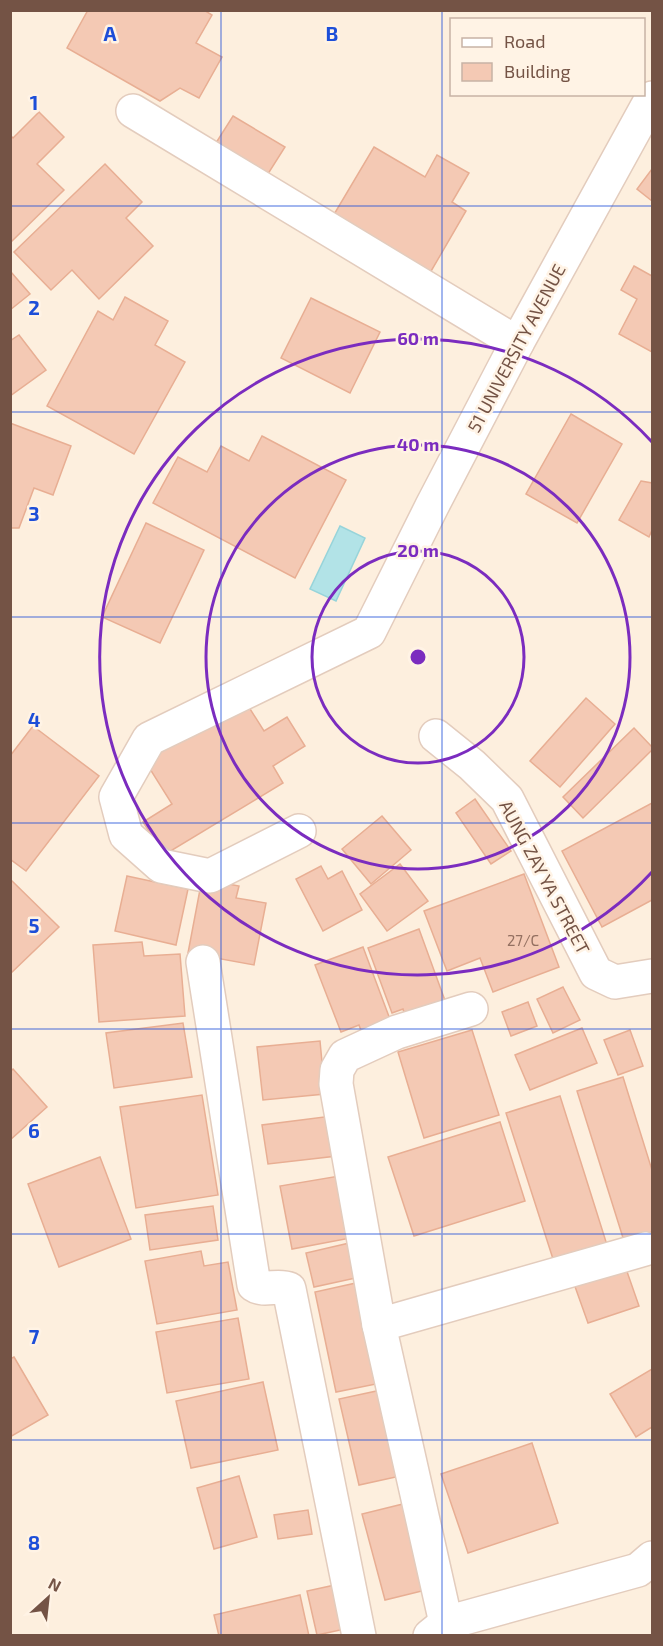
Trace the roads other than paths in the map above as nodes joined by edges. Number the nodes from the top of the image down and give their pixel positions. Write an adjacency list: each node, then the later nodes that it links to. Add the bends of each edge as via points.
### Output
1 (652, 98): 3 (street, 51 UNIVERSITY AVENUE)
2 (133, 111): 3 (street)
3 (517, 343): 5 (street, 51 UNIVERSITY AVENUE, via 369,632 149,739 116,797 126,836 161,866 210,876)
4 (436, 736): 7 (street, AUNG ZAY YA STREET, via 507,799 596,973 615,982)
5 (298, 831)
6 (203, 962): 13 (street, via 254,1285 289,1290)
7 (652, 976)
8 (471, 1010): 10 (street, via 387,1037 345,1056 337,1070 336,1084)
9 (645, 1249): 10 (street)
10 (379, 1325): 12 (street)
11 (652, 1558): 12 (street, via 638,1570)
12 (439, 1631)
13 (359, 1635)

